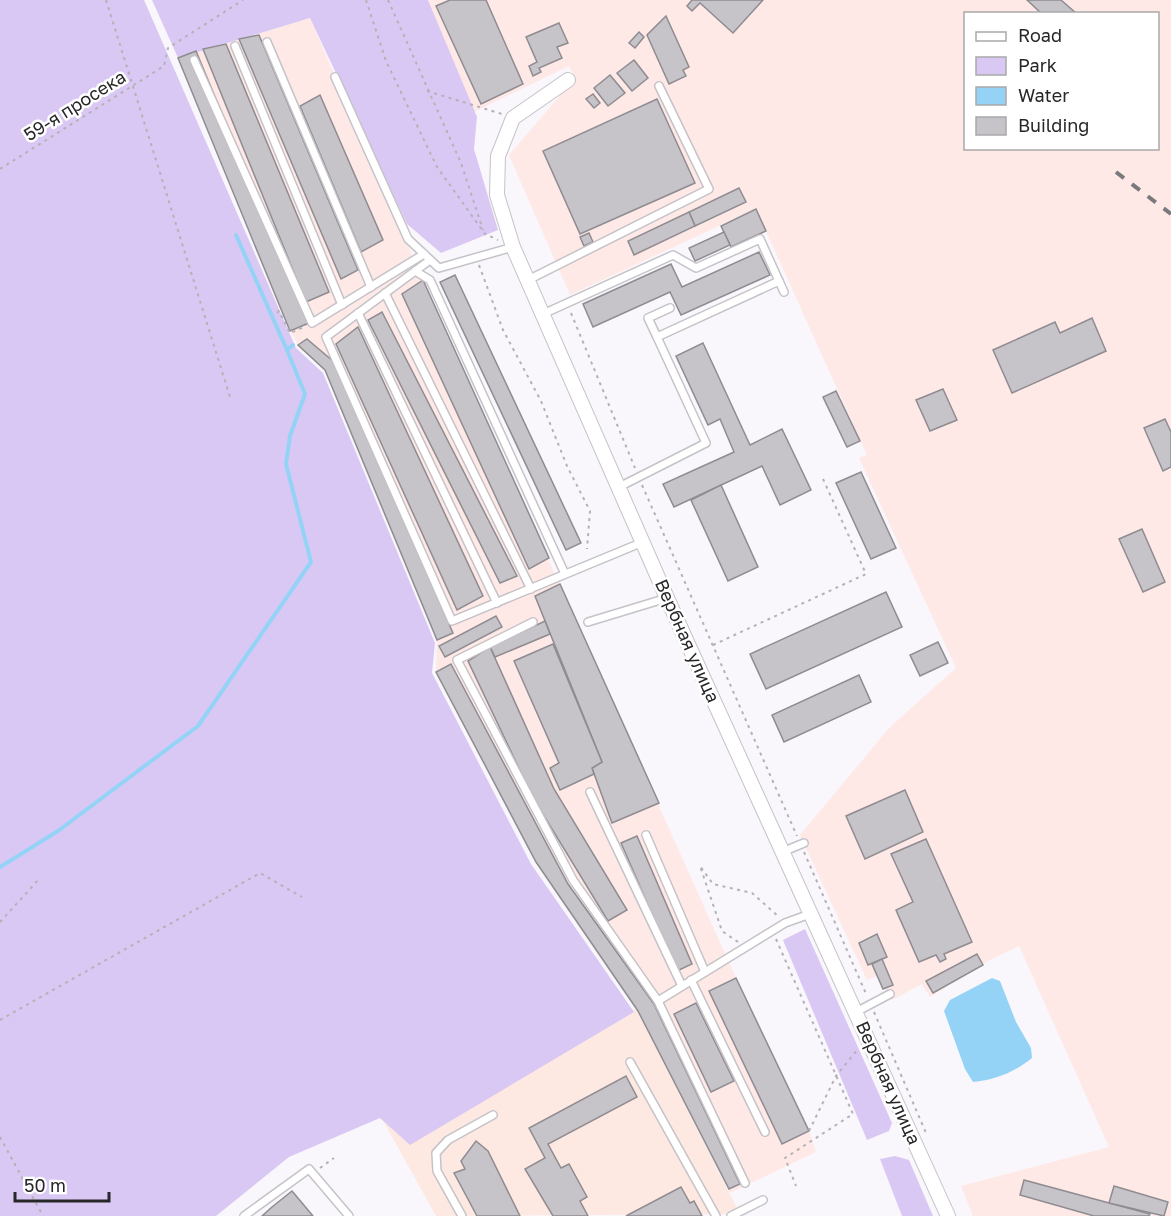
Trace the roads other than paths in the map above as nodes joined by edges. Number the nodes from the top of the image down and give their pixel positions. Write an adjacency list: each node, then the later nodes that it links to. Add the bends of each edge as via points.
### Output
1 (267, 42): 13 (lane)
2 (235, 46): 16 (lane)
3 (194, 60): 16 (lane, via 312,323)
4 (335, 77): 8 (lane, via 408,239)
5 (568, 80): 7 (street, Вербная улица, via 513,118 498,156 497,195)
6 (659, 86): 11 (lane, via 709,189)
7 (513, 247): 9 (lane, via 440,268); 11 (street, Вербная улица)
8 (424, 254): 9 (lane); 13 (lane)
9 (430, 260): 10 (lane)
10 (415, 271): 15 (lane); 23 (lane, via 430,280)
11 (528, 280): 19 (street, Вербная улица)
12 (779, 281): 14 (lane); 19 (lane, via 760,239 696,268 673,255); 20 (lane)
13 (371, 287): 16 (lane)
14 (784, 292)
15 (385, 293): 18 (lane); 24 (lane)
16 (342, 305)
17 (670, 308): 20 (lane, via 648,318)
18 (358, 313): 26 (lane); 26 (lane, via 326,337 452,621)
19 (543, 314): 21 (street, Вербная улица)
20 (657, 337): 21 (lane, via 706,443)
21 (619, 487): 22 (street, Вербная улица)
22 (643, 542): 23 (lane); 25 (street, Вербная улица)
23 (565, 574): 24 (lane)
24 (531, 588): 26 (lane)
25 (667, 598): 28 (lane); 32 (street, Вербная улица)
26 (497, 603)
27 (533, 622): 38 (lane, via 457,660 573,880)
28 (588, 622)
29 (590, 792): 36 (lane)
30 (646, 835): 34 (lane)
31 (802, 844): 32 (lane)
32 (782, 852): 33 (street, Вербная улица)
33 (810, 914): 34 (lane, via 785,923); 39 (street, Вербная улица)
34 (705, 972): 35 (lane)
35 (691, 980): 36 (lane); 42 (lane)
36 (682, 986): 38 (lane)
37 (890, 994): 39 (lane)
38 (658, 1000): 43 (lane)
39 (856, 1012): 50 (street, Вербная улица)
40 (630, 1062): 48 (lane)
41 (493, 1115): 47 (lane, via 448,1140 436,1154 437,1171)
42 (765, 1132)
43 (745, 1183)
44 (763, 1200): 49 (lane)
45 (244, 1216): 46 (lane, via 309,1169)
46 (349, 1216)
47 (462, 1216)
48 (716, 1216)
49 (731, 1216)
50 (948, 1216)

